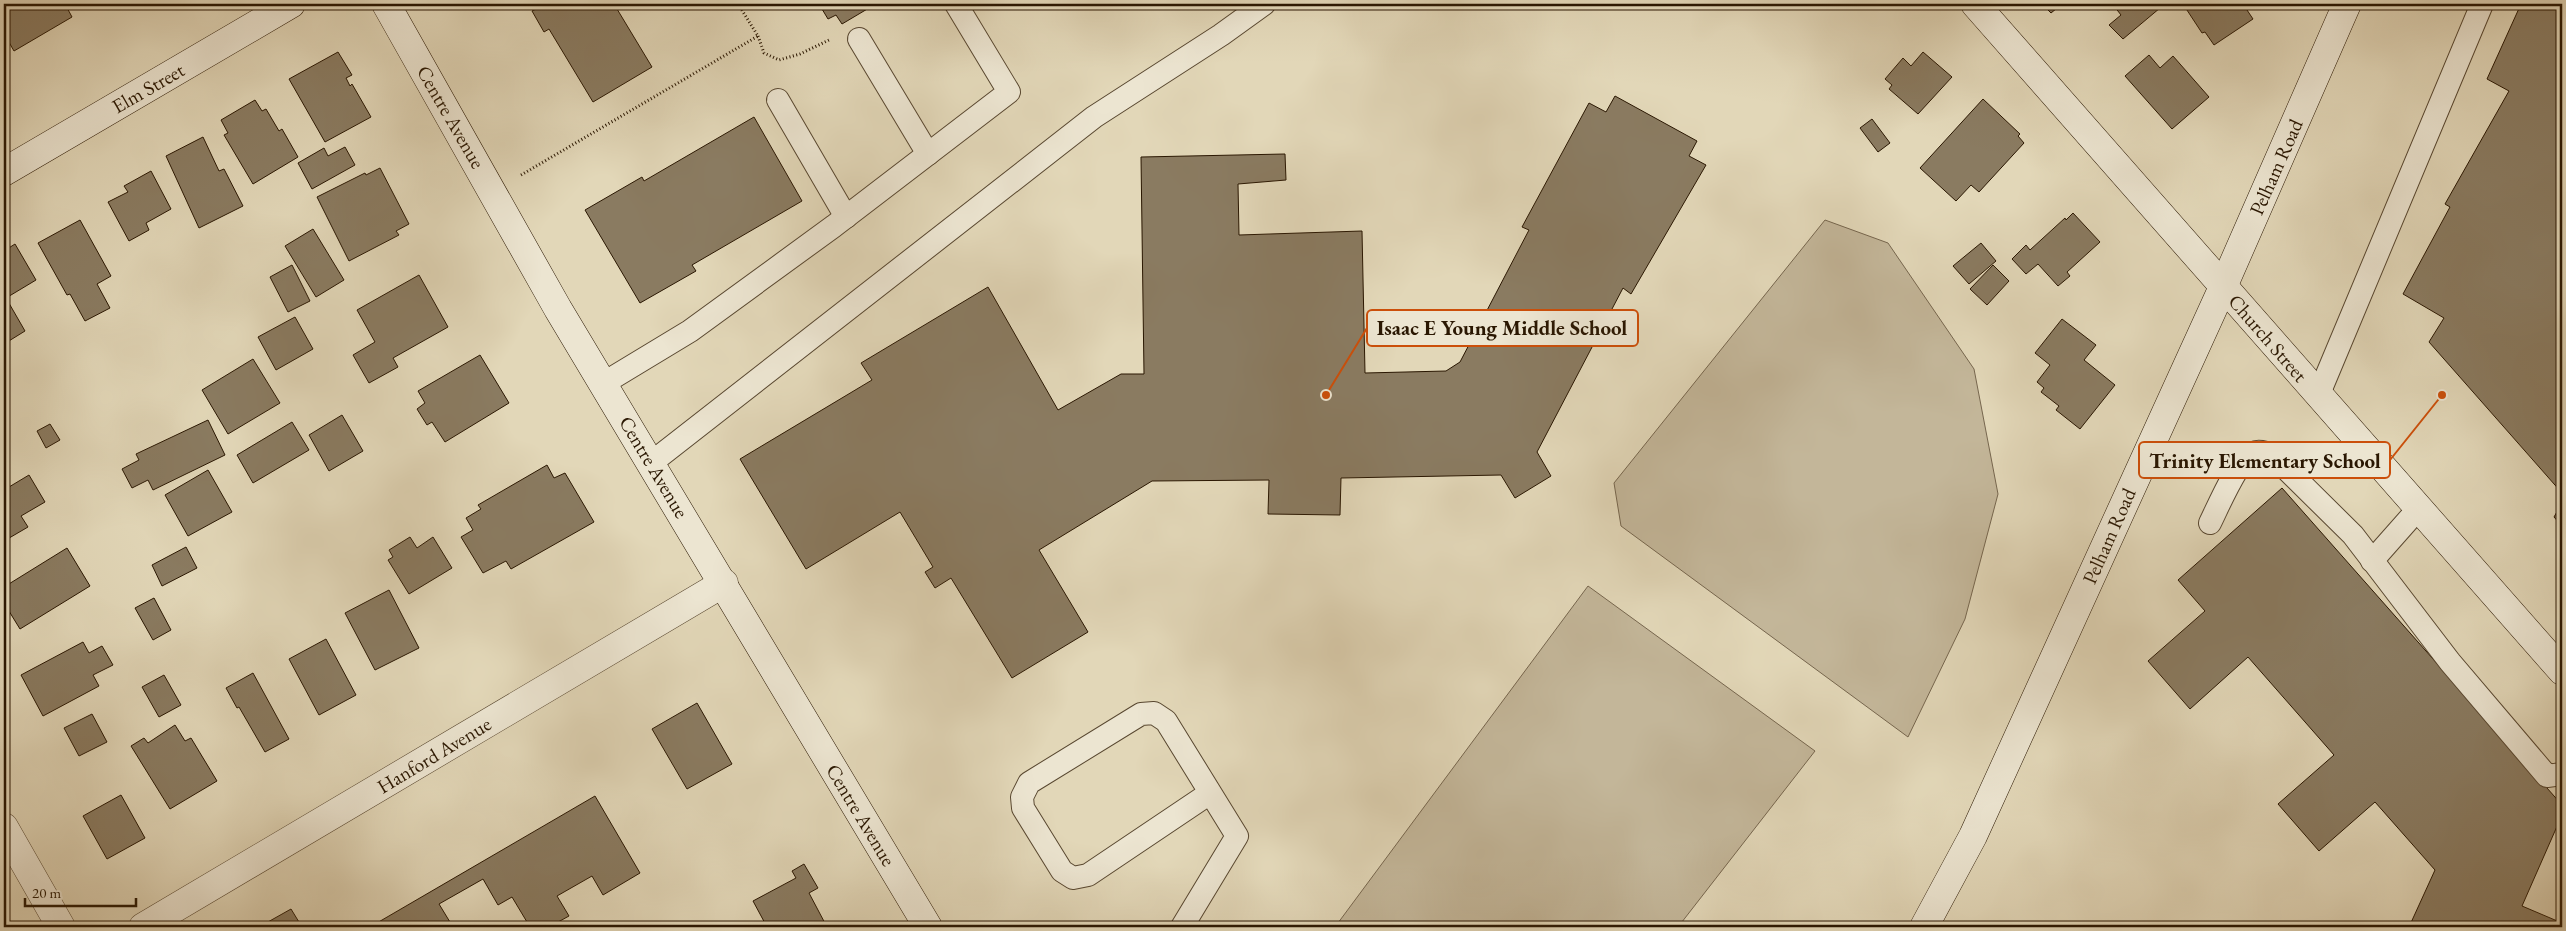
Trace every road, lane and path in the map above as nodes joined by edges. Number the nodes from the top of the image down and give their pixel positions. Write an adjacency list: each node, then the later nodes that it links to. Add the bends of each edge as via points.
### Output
1 (291, 4): 13 (street, Elm Street)
2 (386, 4): 14 (street, Centre Avenue)
3 (738, 4): 9 (path)
4 (956, 4): 12 (lane, via 1009,92)
5 (1264, 4): 19 (lane, via 1094,117)
6 (1975, 4): 16 (street, Church Street)
7 (2347, 4): 16 (street, Pelham Road)
8 (2482, 4): 18 (lane)
9 (758, 36): 10 (path, via 764,53 778,60 800,54 837,36); 14 (path)
10 (859, 39): 12 (lane)
11 (778, 100): 15 (lane)
12 (928, 154): 15 (lane)
13 (4, 172)
14 (493, 192): 17 (street, Centre Avenue)
15 (846, 216): 17 (lane, via 690,331)
16 (2223, 287): 18 (street, Church Street); 32 (street, Pelham Road, via 1973,836)
17 (604, 384): 19 (street, Centre Avenue)
18 (2318, 396): 20 (street, Church Street)
19 (652, 463): 23 (street, Centre Avenue)
20 (2418, 509): 22 (lane); 24 (street, Church Street)
21 (2210, 523): 22 (lane, via 2242,462 2252,452 2261,451 2272,455 2353,535)
22 (2372, 561): 25 (lane, via 2450,662)
23 (724, 583): 29 (street, Hanford Avenue); 30 (street, Centre Avenue)
24 (2562, 671)
25 (2555, 775)
26 (1210, 793): 26 (lane, via 1166,721 1154,713 1141,714 1029,783 1022,797 1023,808 1062,871 1073,878 1088,875); 31 (lane, via 1237,836)
27 (4, 827): 28 (street)
28 (61, 927)
29 (143, 927)
30 (928, 927)
31 (1182, 927)
32 (1924, 927)

